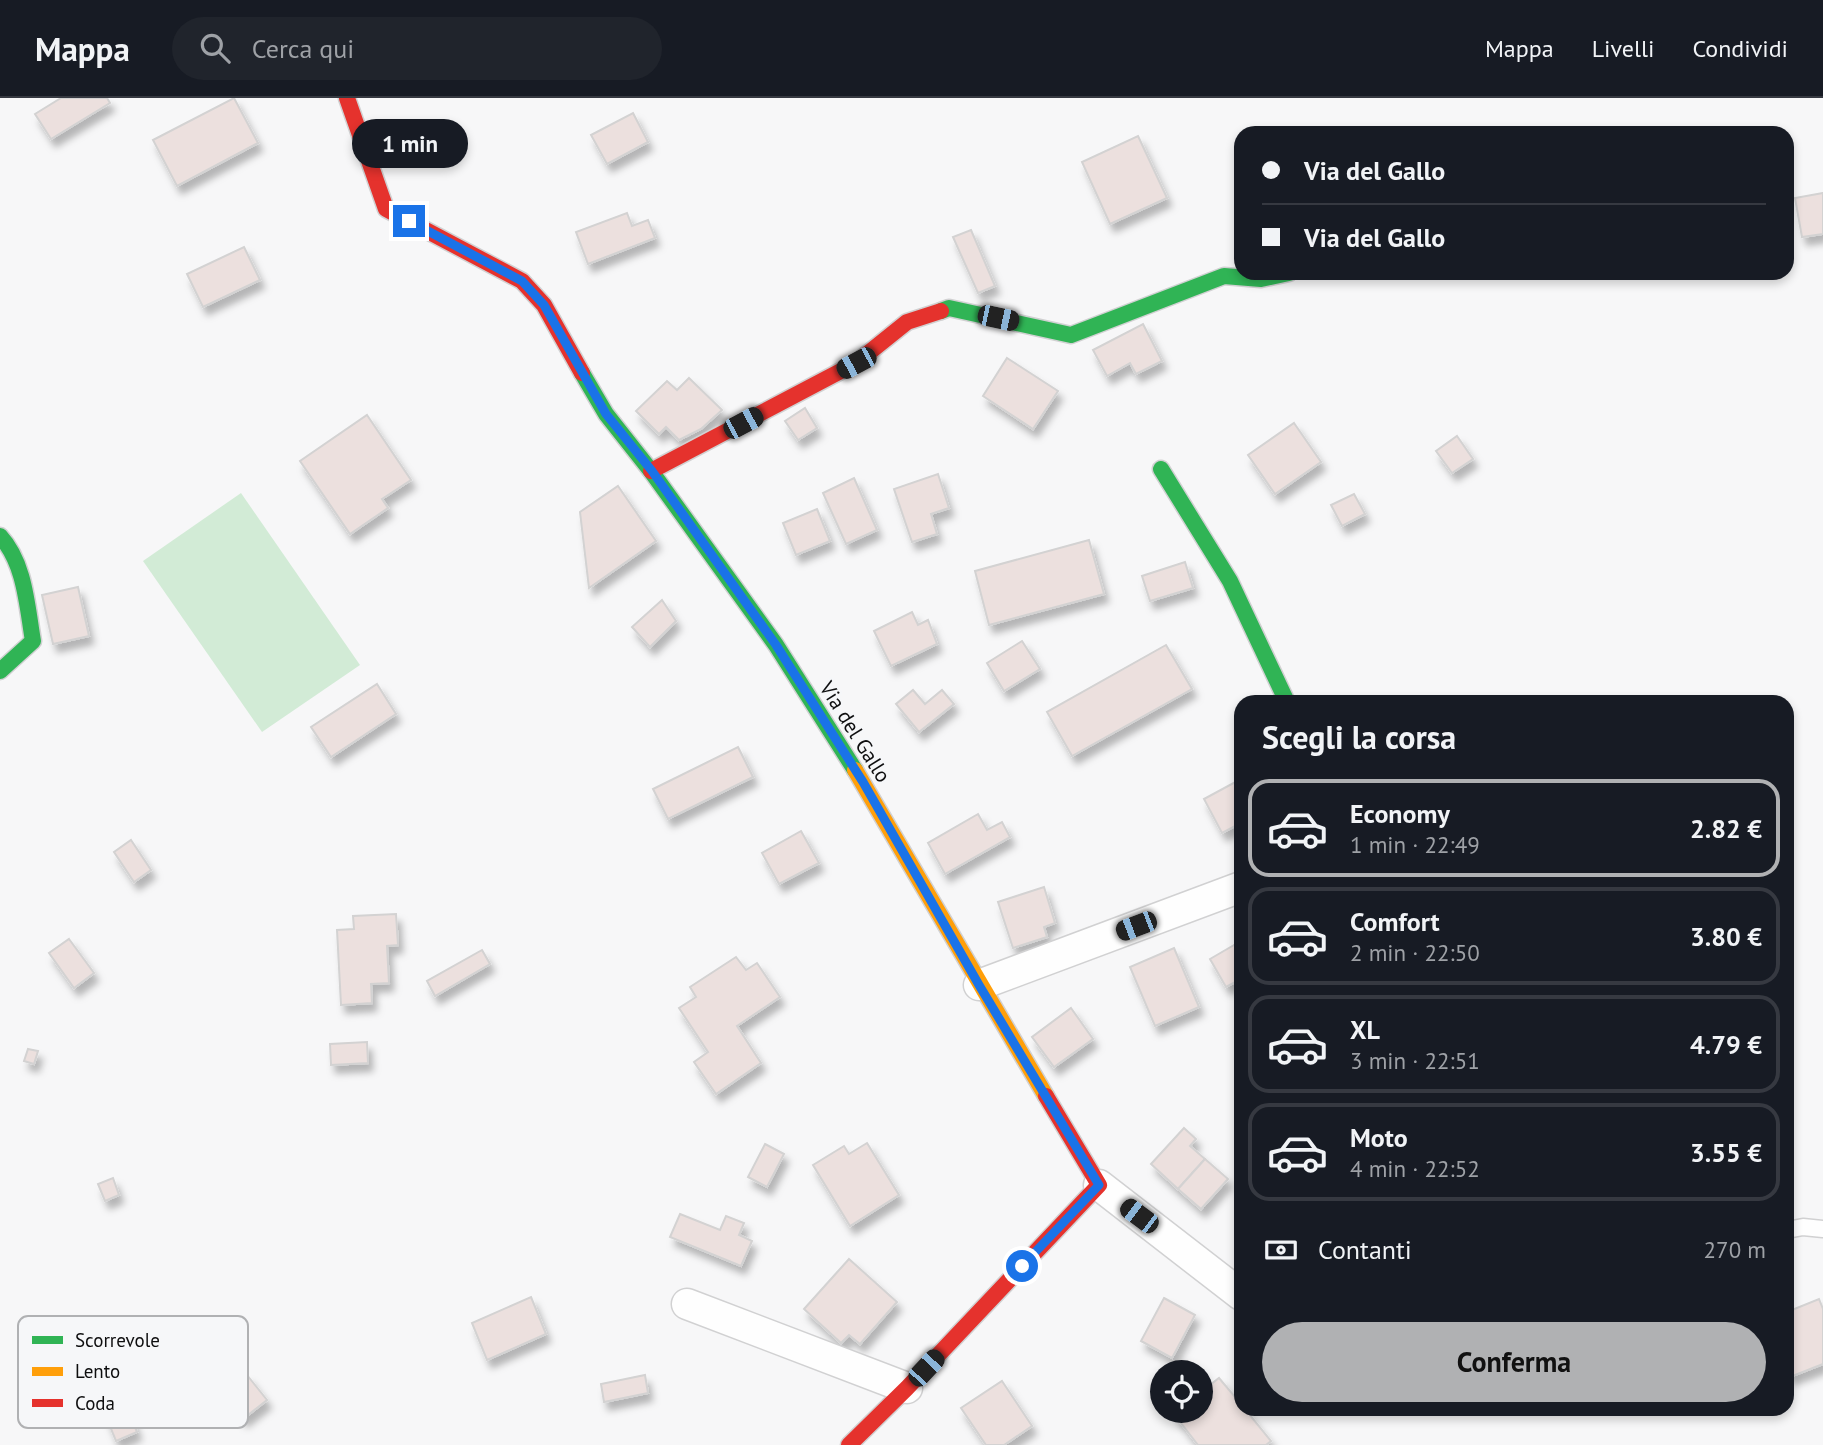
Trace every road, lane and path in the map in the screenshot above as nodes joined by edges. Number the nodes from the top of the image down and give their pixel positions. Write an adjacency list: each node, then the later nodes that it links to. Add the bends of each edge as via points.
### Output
1 (347, 98): 4 (street, Via del Gallo, via 386,209 522,281 544,305 606,414)
2 (1234, 277): 4 (street, via 1224,276 1071,335 949,307 907,322 856,363)
3 (1160, 469): 7 (street, via 1230,582)
4 (652, 471): 9 (street, Via del Gallo, via 791,668 863,782)
5 (0, 536): 6 (street, via 7,541 20,574 33,641)
6 (0, 671)
7 (1284, 695)
8 (1234, 890): 9 (street)
9 (979, 985): 10 (street, Via del Gallo)
10 (1099, 1185): 13 (street); 15 (street)
11 (1794, 1229): 12 (lane)
12 (1823, 1229)
13 (1234, 1290)
14 (687, 1304): 15 (street)
15 (906, 1388): 16 (street)
16 (849, 1445)

